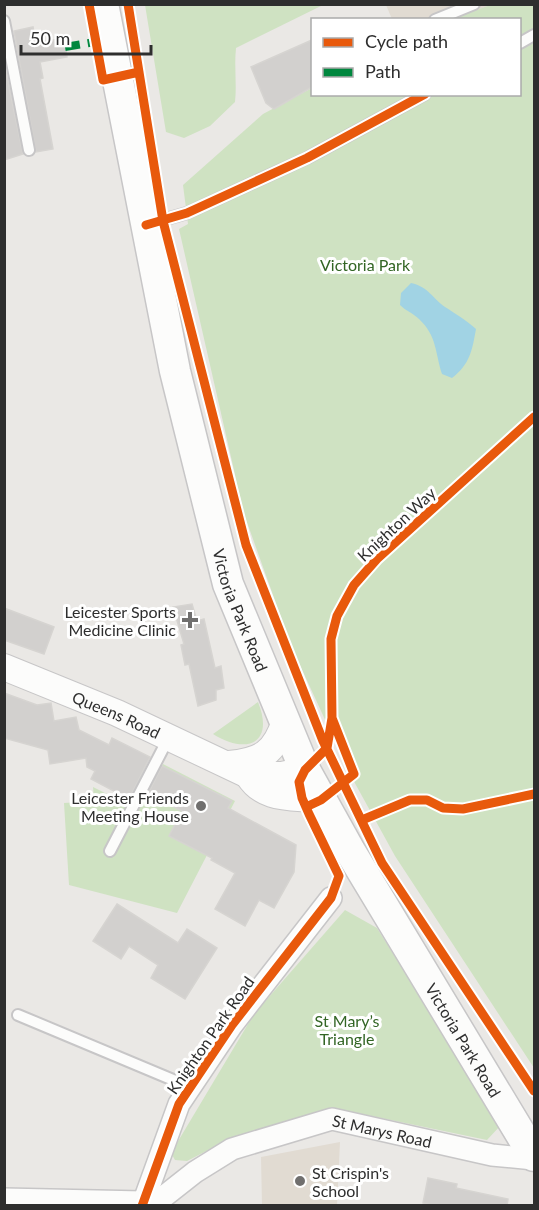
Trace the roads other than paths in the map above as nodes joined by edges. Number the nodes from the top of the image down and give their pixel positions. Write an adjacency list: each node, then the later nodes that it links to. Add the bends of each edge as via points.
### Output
1 (103, 4): 7 (main road, Victoria Park Road)
2 (474, 4): 3 (lane)
3 (440, 18)
4 (4, 21): 6 (lane)
5 (421, 96): 7 (lane, via 307,158 187,213)
6 (29, 150)
7 (146, 225): 9 (main road, Victoria Park Road, via 175,371 228,584)
8 (4, 667): 10 (street, Queens Road)
9 (285, 721): 11 (street, via 277,743); 12 (main road, Victoria Park Road)
10 (169, 737): 11 (street, Queens Road); 14 (lane)
11 (237, 770): 12 (street, Queens Road, via 282,775); 13 (street, Queens Road, via 274,797)
12 (305, 770): 13 (main road, Victoria Park Road)
13 (321, 800): 18 (main road, Victoria Park Road)
14 (110, 851)
15 (331, 898): 17 (street, Knighton Park Road, via 232,1025)
16 (18, 1016): 17 (lane)
17 (190, 1087): 20 (street, Knighton Park Road, via 179,1104)
18 (534, 1157): 20 (street, St Marys Road, via 492,1155 332,1119 232,1149 162,1198)
19 (4, 1199): 20 (street)
20 (143, 1204)

